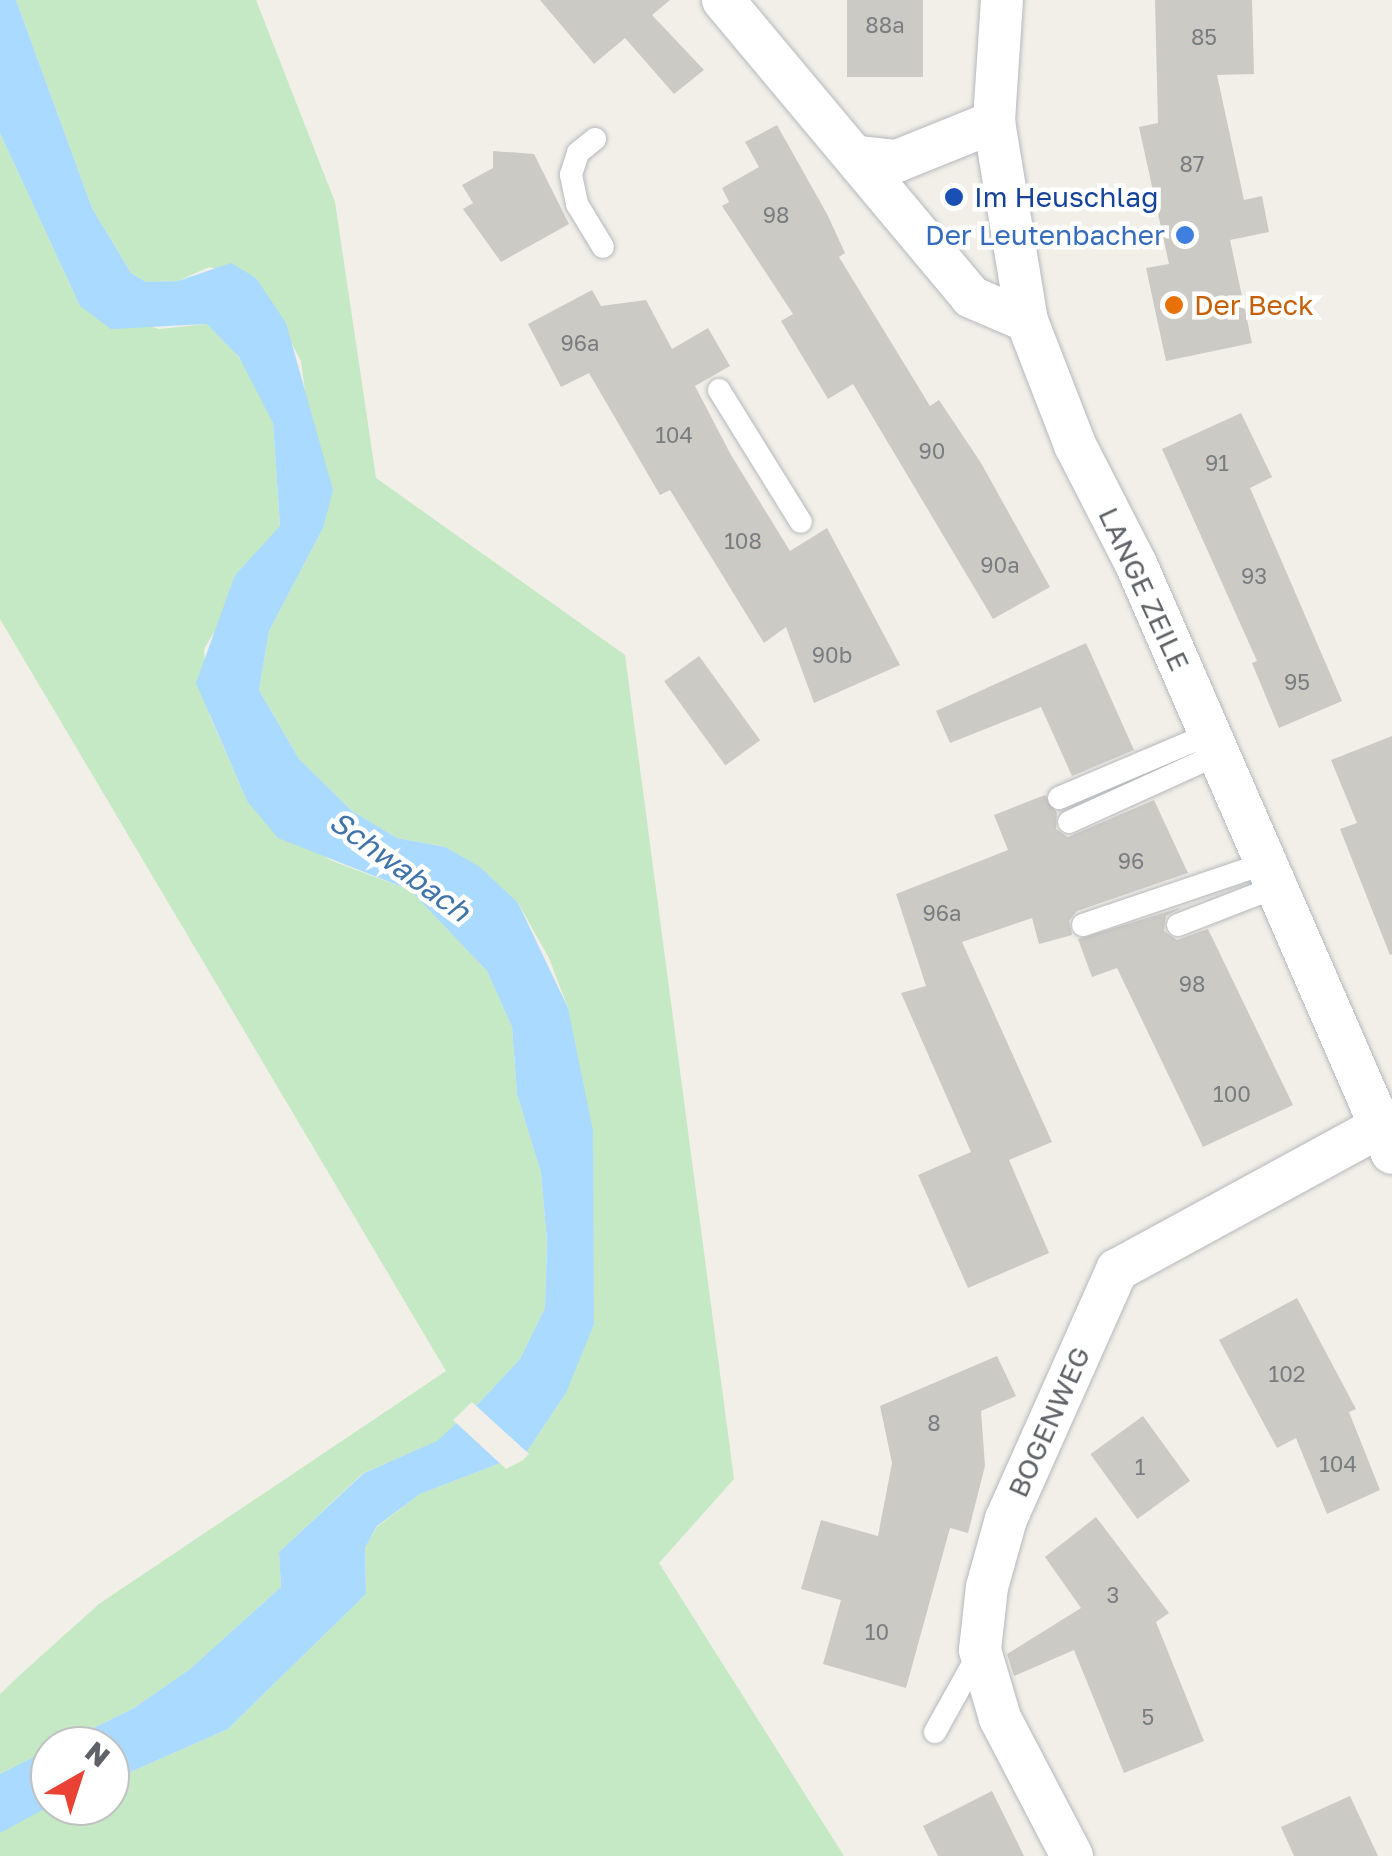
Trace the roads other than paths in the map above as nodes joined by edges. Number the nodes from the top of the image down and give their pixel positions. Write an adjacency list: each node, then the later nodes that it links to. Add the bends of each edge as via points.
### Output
1 (723, 0): 5 (street)
2 (1002, 0): 3 (street, LANGE ZEILE)
3 (994, 122): 5 (street, via 897,161); 7 (street, LANGE ZEILE)
4 (594, 139): 6 (lane, via 578,153 570,174 577,204)
5 (858, 157): 7 (street, via 971,296)
6 (604, 247)
7 (1026, 321): 10 (street, LANGE ZEILE, via 1075,446 1136,564)
8 (719, 390): 9 (lane)
9 (801, 522)
10 (1215, 744): 11 (lane); 12 (lane); 13 (street, LANGE ZEILE)
11 (1059, 798)
12 (1068, 822)
13 (1272, 875): 14 (lane); 15 (lane); 16 (street, LANGE ZEILE)
14 (1178, 924)
15 (1083, 925)
16 (1388, 1133): 17 (street, BOGENWEG, via 1117,1270 1006,1519 987,1588)
17 (980, 1650): 18 (lane); 19 (street, BOGENWEG, via 1000,1718)
18 (935, 1732)
19 (1072, 1856)

